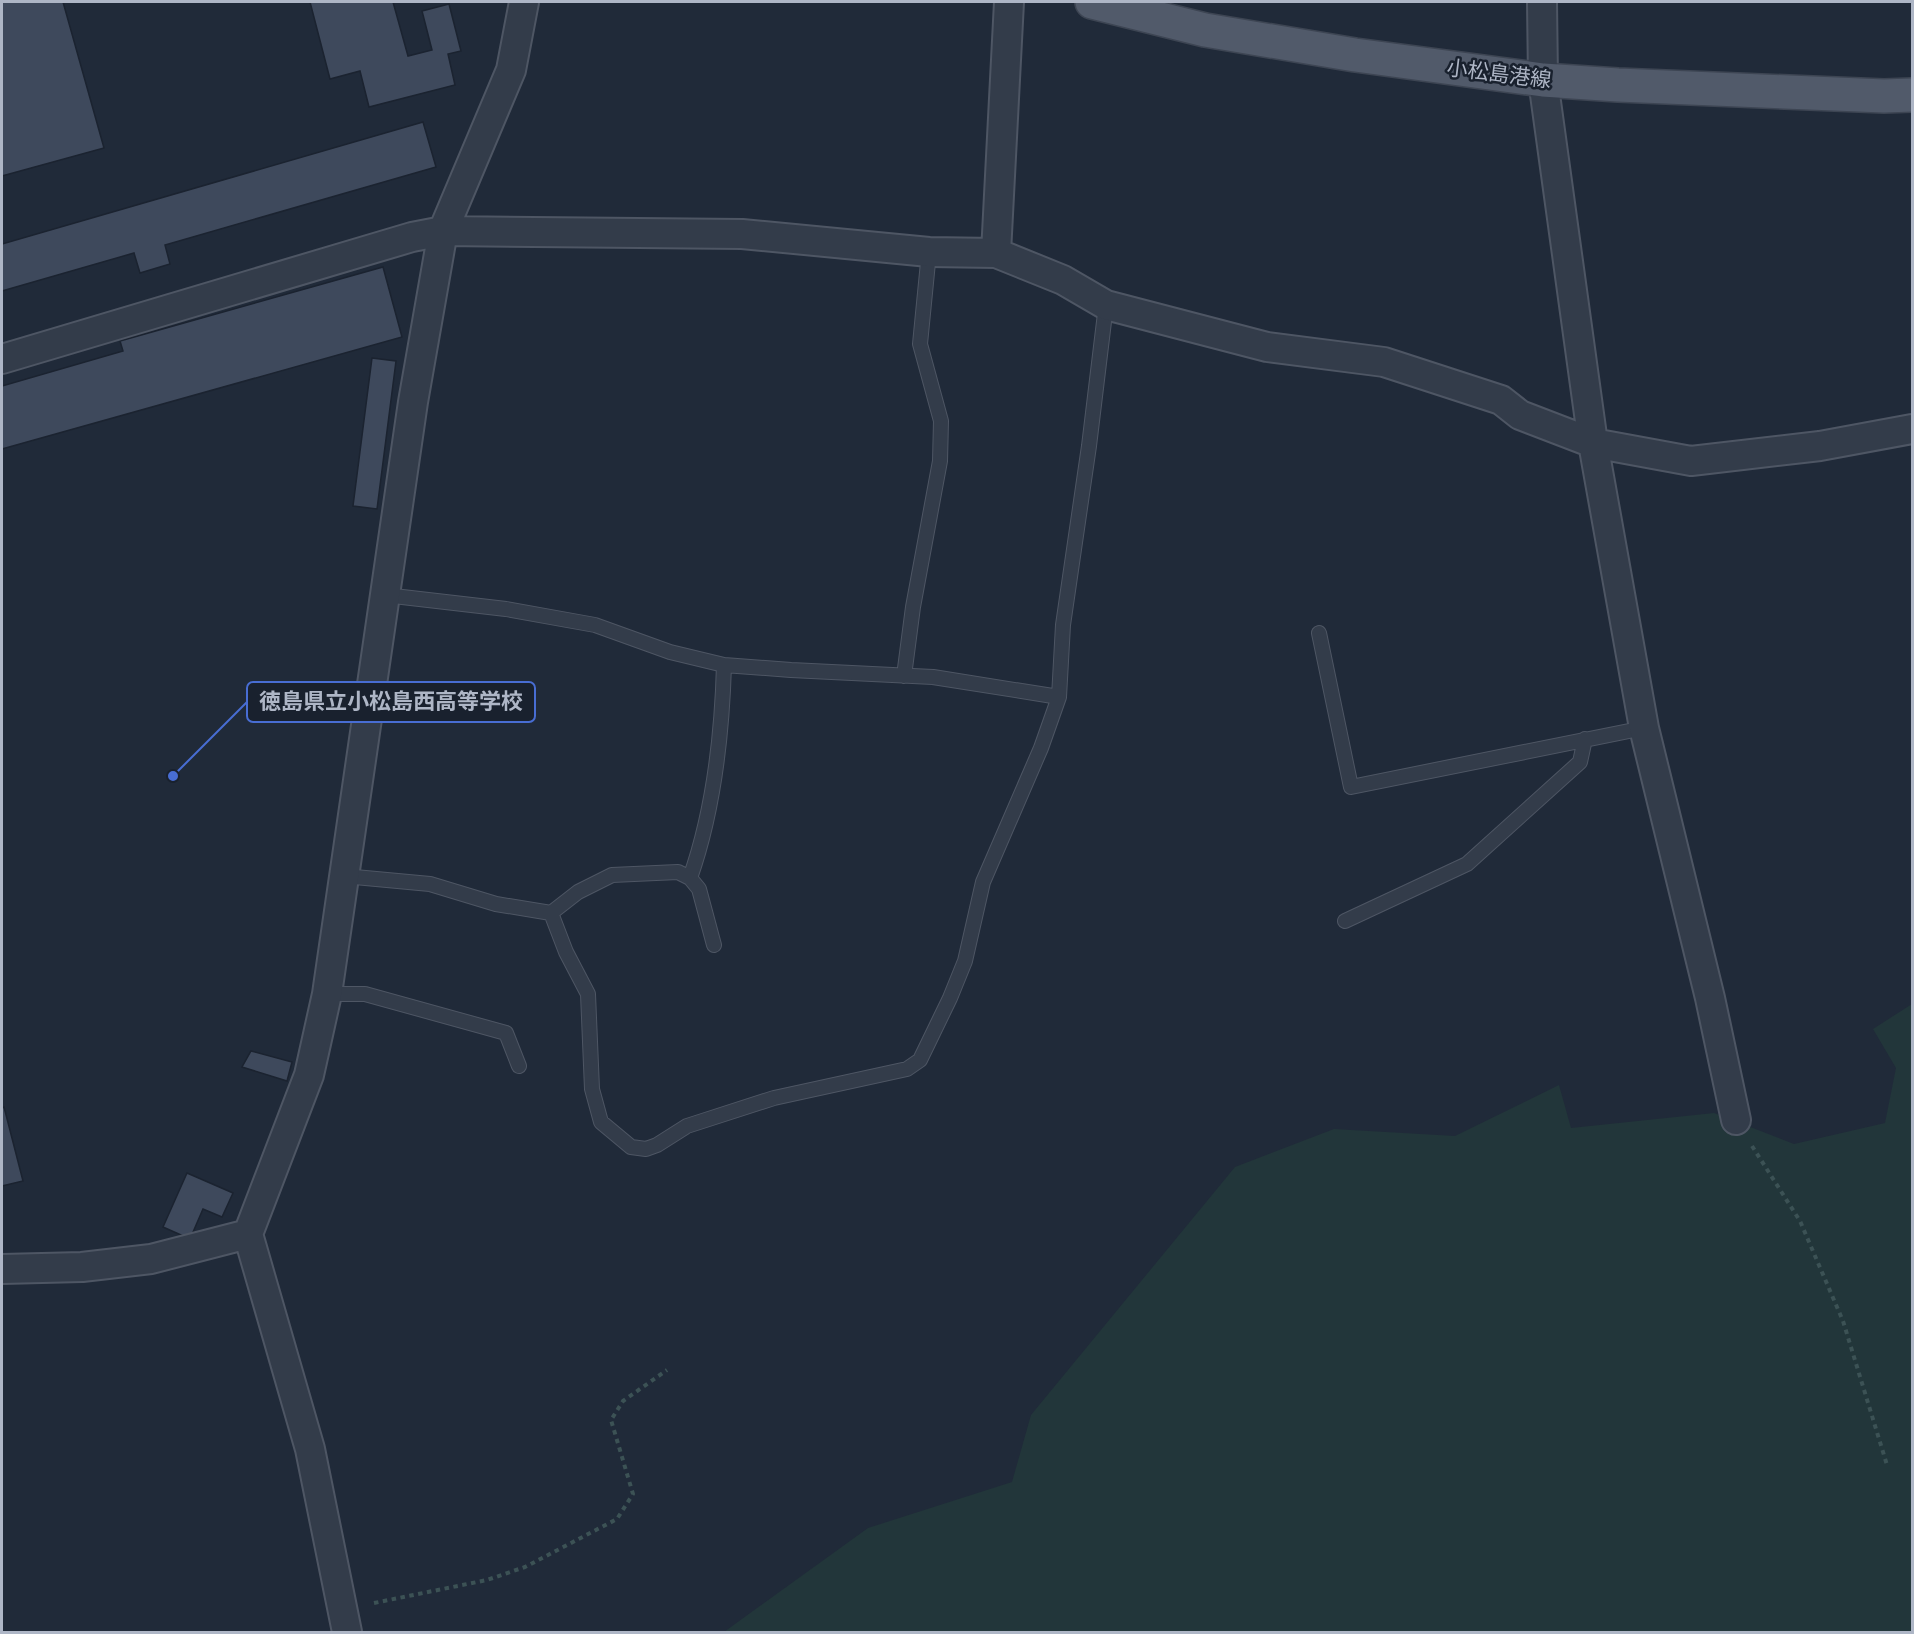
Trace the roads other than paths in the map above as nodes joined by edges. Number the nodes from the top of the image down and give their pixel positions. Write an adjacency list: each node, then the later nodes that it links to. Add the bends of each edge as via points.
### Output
1 (524, 2): 7 (street, via 511,70)
2 (1010, 2): 9 (street)
3 (1092, 2): 5 (main road, 小松島港線, via 1205,30)
4 (1542, 2): 5 (street)
5 (1543, 80): 6 (main road, 小松島港線); 13 (street)
6 (1912, 95)
7 (443, 231): 8 (street, via 742,234); 11 (street); 14 (street)
8 (929, 252): 9 (street); 17 (lane, via 920,344 941,421 940,461)
9 (996, 253): 10 (street, via 1063,280)
10 (1106, 305): 13 (street, via 1267,347 1384,362 1501,400 1520,415); 18 (lane, via 1063,625)
11 (2, 359)
12 (1912, 429): 13 (street, via 1820,446 1690,461)
13 (1593, 443): 19 (street)
14 (385, 595): 16 (lane, via 506,609 595,625 670,652); 21 (street)
15 (1319, 633): 20 (lane, via 1351,787)
16 (724, 665): 17 (lane); 22 (lane, via 723,723 703,841)
17 (904, 676): 18 (lane)
18 (1059, 697): 23 (lane, via 983,882 965,961 950,998 920,1060 907,1069 774,1098 687,1126 646,1149 631,1147 601,1122 592,1089 588,994)
19 (1644, 728): 20 (lane); 28 (street)
20 (1585, 740): 24 (lane, via 1580,762 1467,864)
21 (344, 876): 23 (lane, via 430,884 496,904); 26 (street)
22 (690, 878): 23 (lane, via 678,872 612,875 579,892); 25 (lane, via 699,889)
23 (551, 913)
24 (1346, 921)
25 (714, 945)
26 (327, 994): 27 (lane, via 364,994 506,1033); 29 (street, via 309,1075)
27 (519, 1066)
28 (1736, 1120)
29 (248, 1234): 30 (street, via 151,1259 82,1267); 31 (street, via 310,1449)
30 (2, 1269)
31 (346, 1621)

